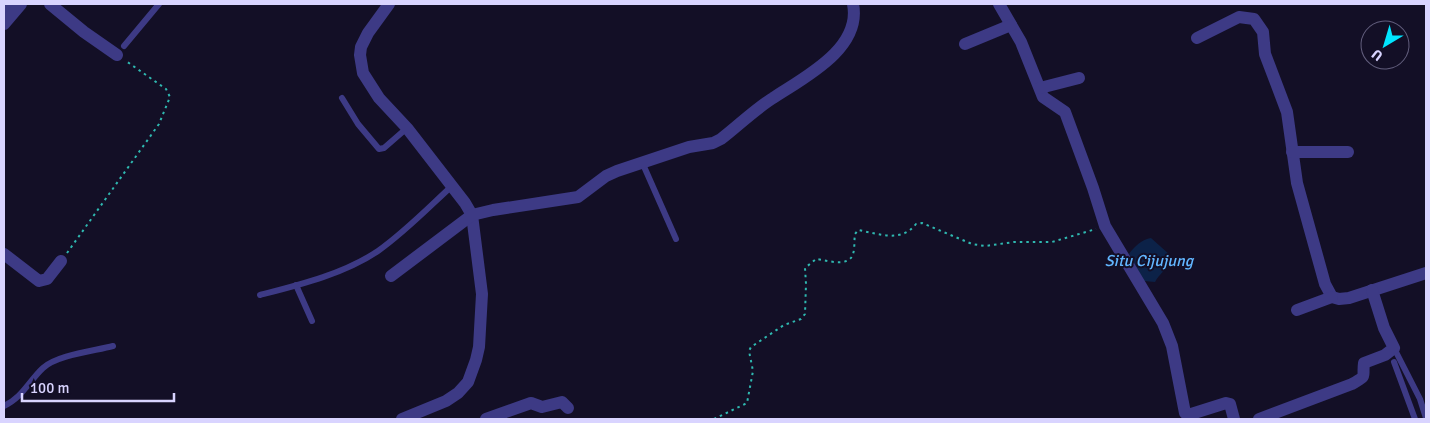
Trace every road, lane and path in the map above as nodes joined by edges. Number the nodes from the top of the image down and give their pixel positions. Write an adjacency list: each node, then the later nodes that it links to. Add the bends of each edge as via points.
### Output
1 (9, 4): 8 (street)
2 (21, 4): 9 (street)
3 (50, 4): 13 (street, via 84,32)
4 (159, 4): 13 (lane)
5 (389, 4): 17 (street, via 361,47 360,65 379,98)
6 (853, 4): 20 (street, via 853,26 846,39 838,50 797,84 773,98 721,139)
7 (999, 4): 10 (street)
8 (4, 10)
9 (4, 24)
10 (1011, 25): 12 (street); 15 (street)
11 (1197, 38): 18 (street, via 1239,17 1254,19 1263,32 1265,54 1287,112)
12 (965, 44)
13 (121, 50): 26 (path, via 166,89 170,97 159,124)
14 (1079, 78): 15 (street)
15 (1040, 88): 23 (street, via 1043,97 1065,112)
16 (342, 98): 17 (lane, via 379,149)
17 (407, 128): 21 (street)
18 (1292, 152): 19 (street); 32 (street, via 1324,284)
19 (1348, 152)
20 (642, 162): 22 (street, via 606,176 578,197); 24 (lane)
21 (453, 185): 22 (street); 29 (lane, via 376,252 346,268)
22 (472, 216): 28 (street); 41 (street, via 482,294 479,347 472,372 463,389 452,398)
23 (1105, 226): 43 (path, via 1052,242 985,246 972,244 922,223 898,236 858,230 850,258 844,262 816,258 805,268 805,314 751,346 753,372 747,403); 44 (street, via 1163,323 1172,346 1185,413 1188,415 1226,403 1230,404)
24 (676, 239)
25 (4, 254): 26 (street, via 39,281 47,279)
26 (61, 261)
27 (1426, 273): 30 (street)
28 (391, 276)
29 (296, 285): 31 (lane); 34 (lane)
30 (1372, 290): 32 (street, via 1349,298); 36 (street)
31 (260, 295)
32 (1332, 297): 33 (street)
33 (1296, 310)
34 (312, 321)
35 (113, 346): 38 (lane, via 56,360 43,368 13,402)
36 (1394, 348): 40 (lane); 45 (street, via 1364,363 1364,376 1352,384)
37 (1394, 362): 46 (lane)
38 (4, 406)
39 (568, 408): 42 (street, via 565,402 542,407 531,403)
40 (1426, 418)
41 (402, 419)
42 (486, 419)
43 (714, 419)
44 (1234, 419)
45 (1259, 419)
46 (1415, 419)

